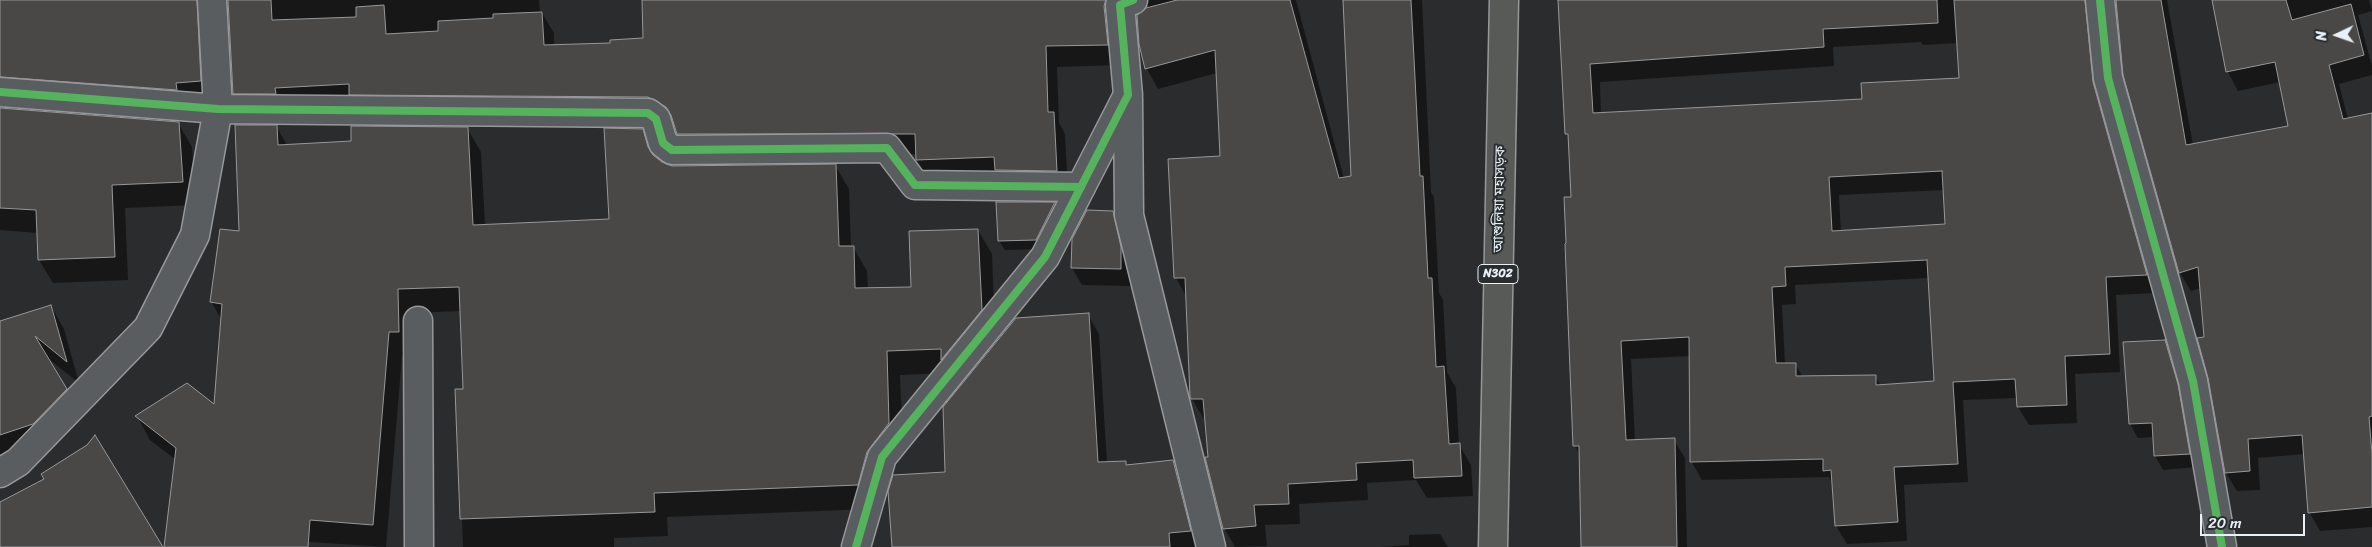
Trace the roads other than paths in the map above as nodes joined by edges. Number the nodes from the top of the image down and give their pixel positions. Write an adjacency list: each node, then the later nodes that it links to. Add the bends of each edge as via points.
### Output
1 (212, 0): 7 (street)
2 (1133, 0): 6 (street, via 1120,5)
3 (1504, 0): 14 (highway, আশুলিয়া মহাসড়ক / N302)
4 (2100, 0): 15 (street, via 2108,78 2193,381)
5 (0, 92): 7 (street)
6 (1128, 95): 8 (street); 13 (street, via 1129,215)
7 (218, 109): 8 (street, via 648,113 656,119 663,143 672,150 887,148 915,185); 10 (street, via 195,235 148,328 18,462)
8 (1081, 187): 12 (street, via 1045,257 882,456)
9 (418, 321): 11 (street)
10 (0, 473)
11 (419, 547)
12 (856, 547)
13 (1210, 547)
14 (1493, 547)
15 (2222, 547)

